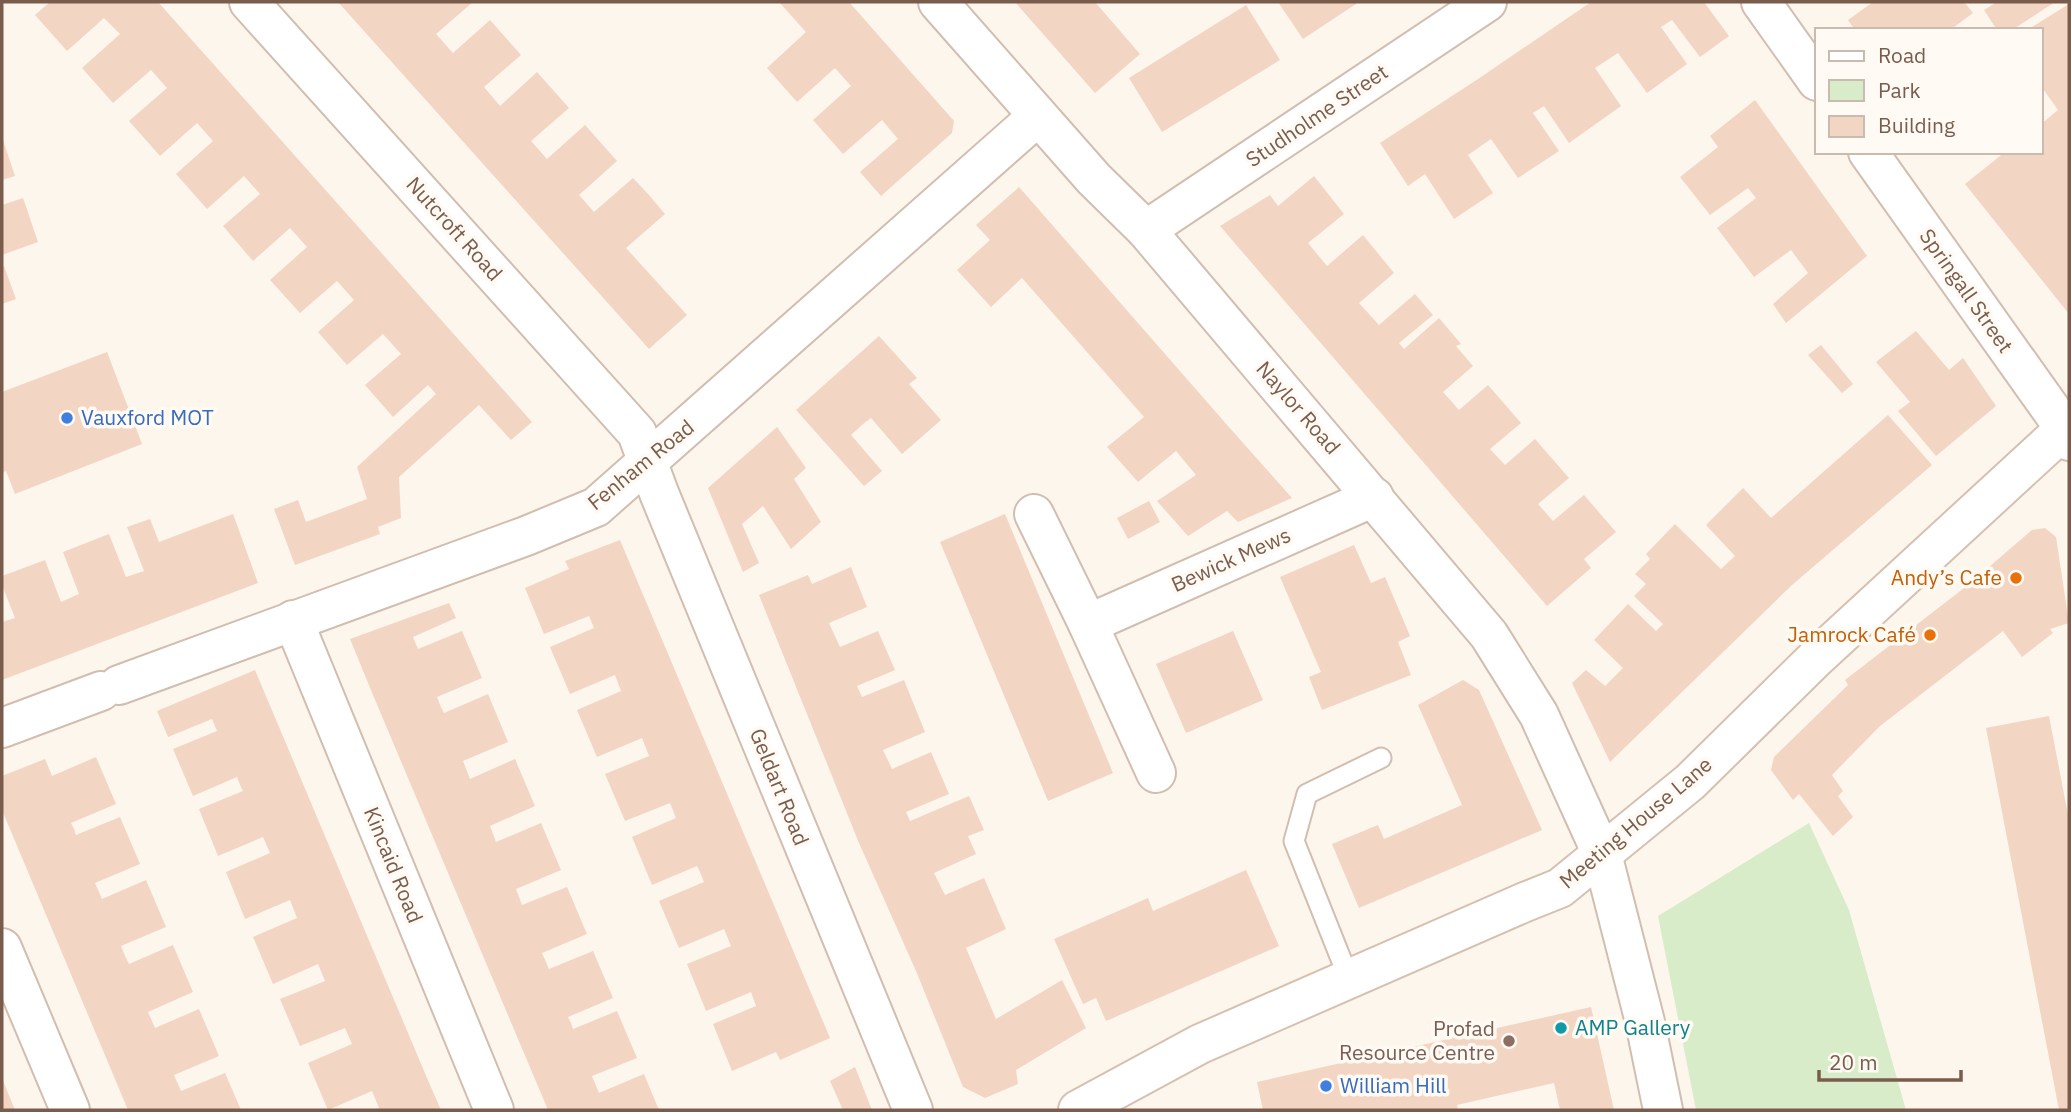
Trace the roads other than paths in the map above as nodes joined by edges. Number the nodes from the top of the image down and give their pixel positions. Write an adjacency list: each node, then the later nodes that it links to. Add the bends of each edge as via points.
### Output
1 (249, 2): 10 (street, Nutcroft Road, via 637,433)
2 (938, 2): 6 (street, Naylor Road)
3 (1487, 2): 8 (street, Studholme Street)
4 (1761, 2): 5 (street)
5 (1815, 78)
6 (1038, 116): 8 (street, Naylor Road); 10 (street, Fenham Road)
7 (1869, 154): 9 (street, Springall Street)
8 (1146, 230): 11 (street, Naylor Road)
9 (2068, 432): 18 (street, Meeting House Lane, via 1816,658 1690,782)
10 (648, 463): 13 (street, Fenham Road, via 596,508); 23 (street, Geldart Road)
11 (1374, 497): 14 (street, Bewick Mews); 18 (street, Naylor Road, via 1489,635 1539,715)
12 (1034, 514): 14 (street)
13 (293, 620): 15 (street, Fenham Road); 22 (street, Kincaid Road)
14 (1088, 624): 17 (street)
15 (2, 728)
16 (1381, 758): 20 (lane, via 1307,794 1294,841)
17 (1156, 773)
18 (1602, 854): 20 (street, Meeting House Lane, via 1560,888); 25 (street, Naylor Road)
19 (2, 948): 21 (street)
20 (1349, 979): 24 (street, Meeting House Lane, via 1200,1044)
21 (69, 1110)
22 (494, 1110)
23 (913, 1110)
24 (1079, 1110)
25 (1663, 1110)

